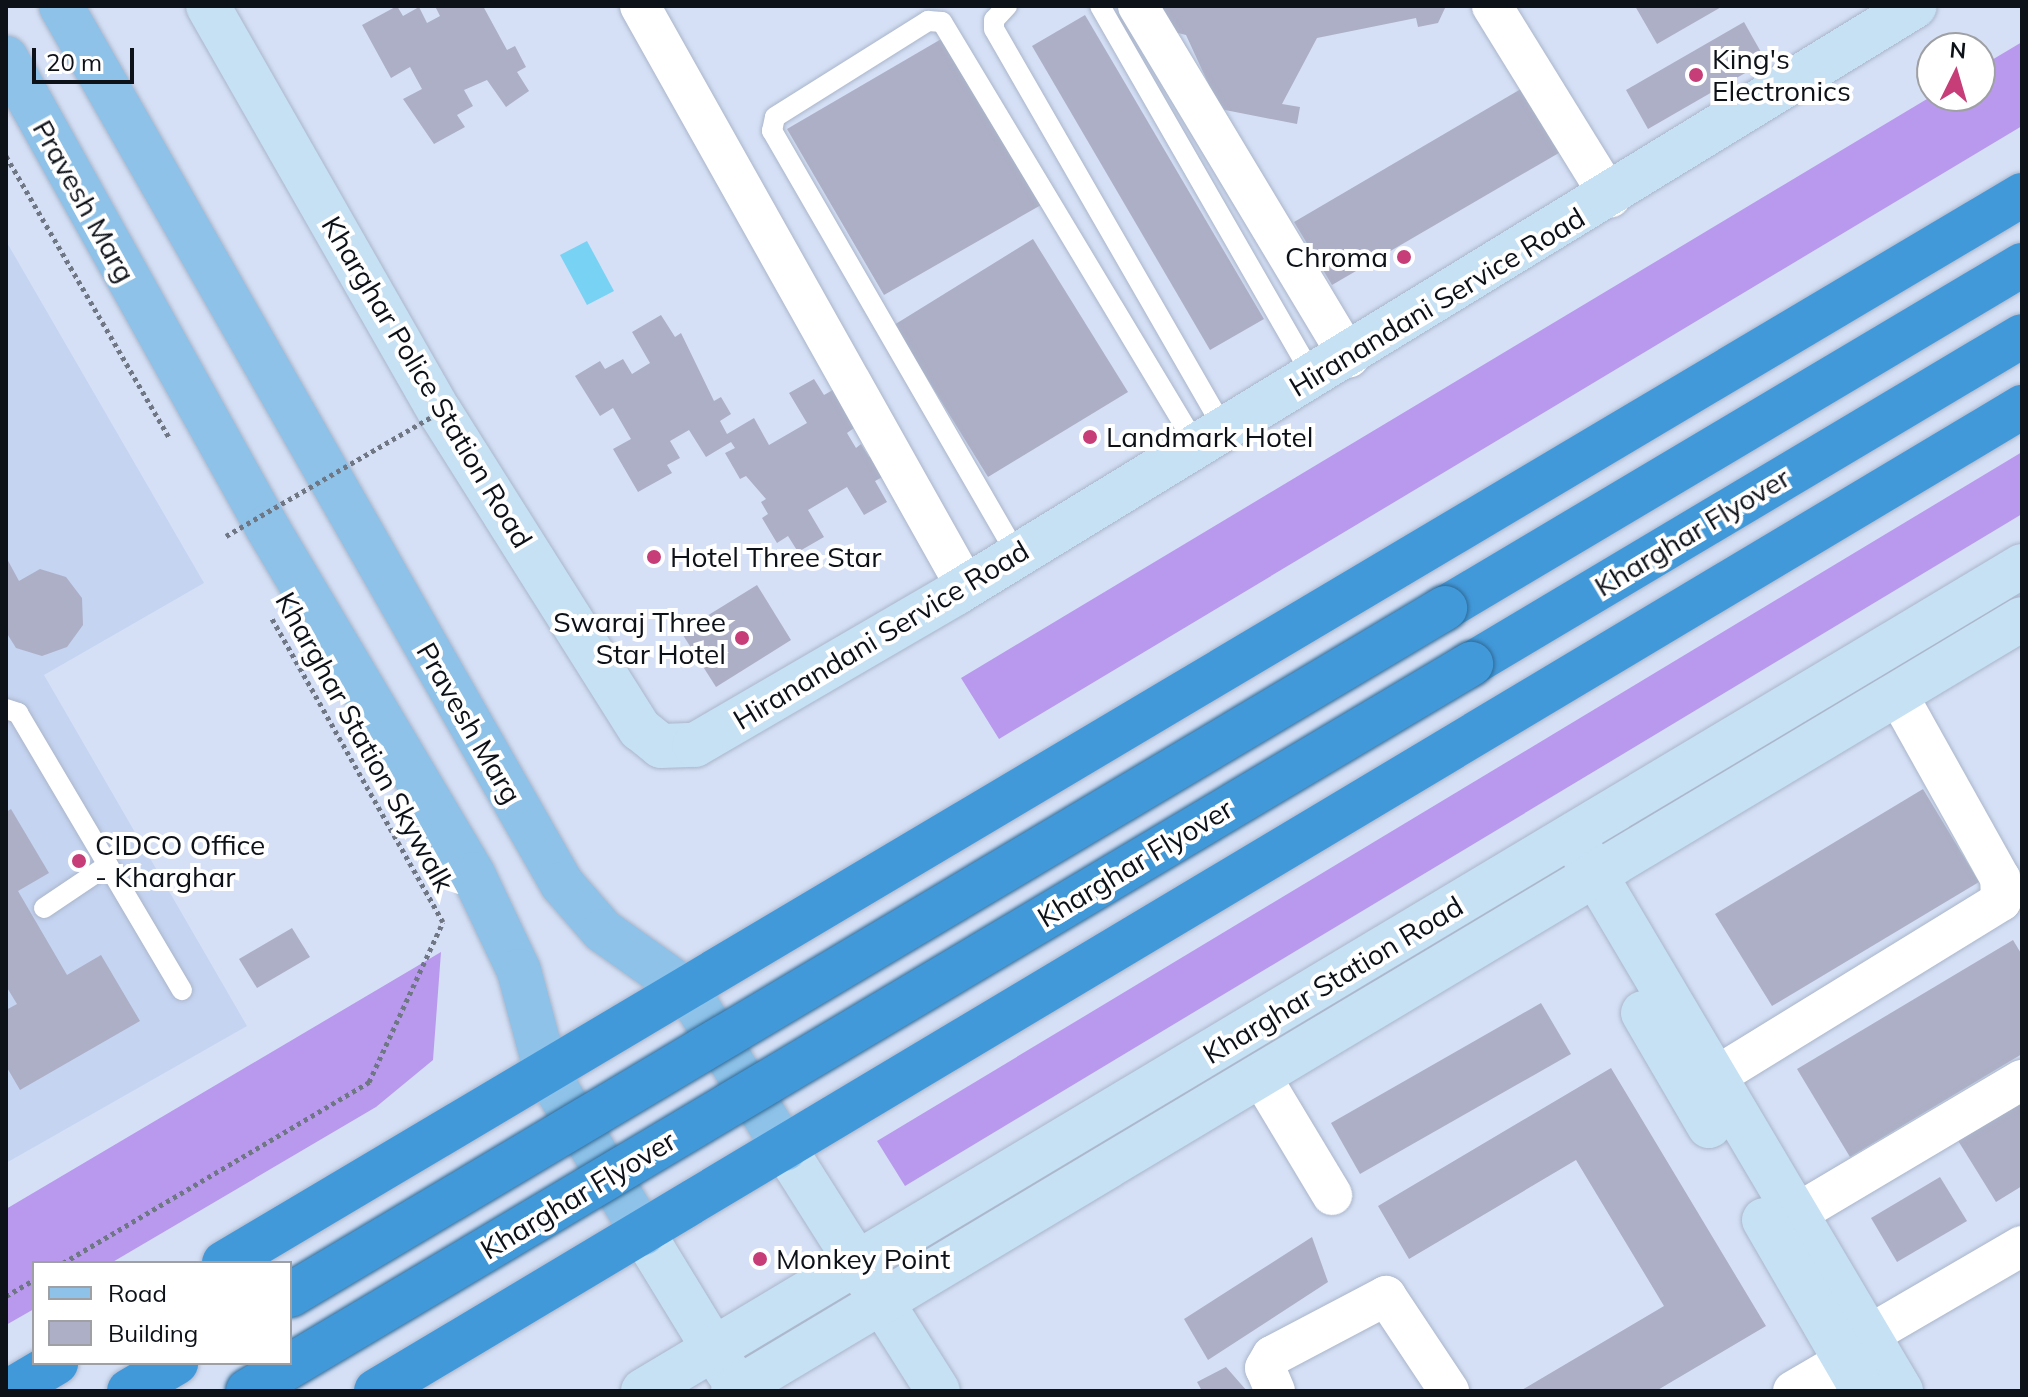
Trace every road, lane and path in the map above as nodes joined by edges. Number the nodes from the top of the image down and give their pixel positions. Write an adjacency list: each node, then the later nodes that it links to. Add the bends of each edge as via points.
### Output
1 (61, 6): 37 (main road, Pravesh Marg, via 562,884 603,931)
2 (208, 6): 18 (street, Kharghar Police Station Road)
3 (640, 6): 26 (street)
4 (1007, 6): 19 (lane, via 994,20 994,29)
5 (1100, 6): 16 (lane)
6 (1138, 6): 16 (street)
7 (1492, 6): 12 (street)
8 (1524, 6): 12 (street)
9 (1895, 11): 12 (street, Hiranandani Service Road)
10 (6, 58): 38 (main road, Pravesh Marg, via 267,527 473,874 519,971)
11 (6, 156): 20 (path)
12 (1620, 191): 16 (street, Hiranandani Service Road)
13 (2022, 195): 37 (highway)
14 (2022, 265): 51 (highway, bridge)
15 (2022, 336): 58 (highway, Kharghar Flyover, bridge)
16 (1331, 368): 19 (street, Hiranandani Service Road)
17 (2022, 407): 42 (highway)
18 (440, 412): 22 (path, bridge); 31 (street, Kharghar Police Station Road, via 640,729)
19 (1209, 437): 24 (street, Hiranandani Service Road); 24 (lane, via 942,22 928,21 775,117 772,131)
20 (179, 455)
21 (218, 523): 22 (path)
22 (226, 536): 23 (path)
23 (234, 550)
24 (1017, 555): 26 (street, Hiranandani Service Road)
25 (2022, 566): 32 (street, Kharghar Station Road)
26 (966, 587): 31 (street, Hiranandani Service Road, via 695,745)
27 (265, 605): 47 (path, Kharghar Station Skywalk, via 443,922 369,1082)
28 (2022, 619): 29 (street, Kharghar Station Road)
29 (1897, 694): 32 (street, Kharghar Station Road); 41 (street, via 1994,866 2001,901)
30 (6, 709): 33 (lane, via 18,713)
31 (661, 746)
32 (1572, 863): 39 (street, Kharghar Station Road); 41 (street); 49 (street, Kharghar Station Road); 55 (street)
33 (108, 865): 34 (lane); 36 (lane)
34 (44, 908)
35 (2022, 925): 41 (street, via 2004,924)
36 (182, 990)
37 (688, 991): 38 (highway); 42 (main road, Pravesh Marg)
38 (546, 1071): 45 (main road, Pravesh Marg); 48 (highway)
39 (1260, 1075): 43 (street); 53 (street, Kharghar Station Road)
40 (2022, 1080): 44 (street)
41 (1720, 1085): 44 (street)
42 (785, 1149): 45 (highway); 49 (street, Pravesh Marg)
43 (1332, 1195)
44 (1796, 1214): 55 (street)
45 (643, 1233): 54 (street, Pravesh Marg); 64 (highway)
46 (2022, 1246): 55 (street)
47 (66, 1261)
48 (227, 1261)
49 (857, 1263): 53 (street, Pravesh Marg); 54 (street, Kharghar Station Road)
50 (32, 1281): 52 (path)
51 (292, 1294)
52 (6, 1296)
53 (880, 1302): 60 (street, Kharghar Station Road); 66 (street, Pravesh Marg)
54 (714, 1349): 60 (street, Pravesh Marg); 65 (street, Kharghar Station Road)
55 (1859, 1362): 69 (street); 70 (street)
56 (53, 1365): 61 (highway)
57 (173, 1365): 62 (highway)
58 (292, 1365)
59 (292, 1365): 63 (highway, Kharghar Flyover, bridge)
60 (736, 1390)
61 (9, 1391)
62 (129, 1391)
63 (248, 1391)
64 (376, 1391)
65 (643, 1391)
66 (938, 1391)
67 (1275, 1391): 68 (street, via 1265,1368 1272,1356 1386,1296)
68 (1449, 1391)
69 (1793, 1391)
70 (1901, 1391)

